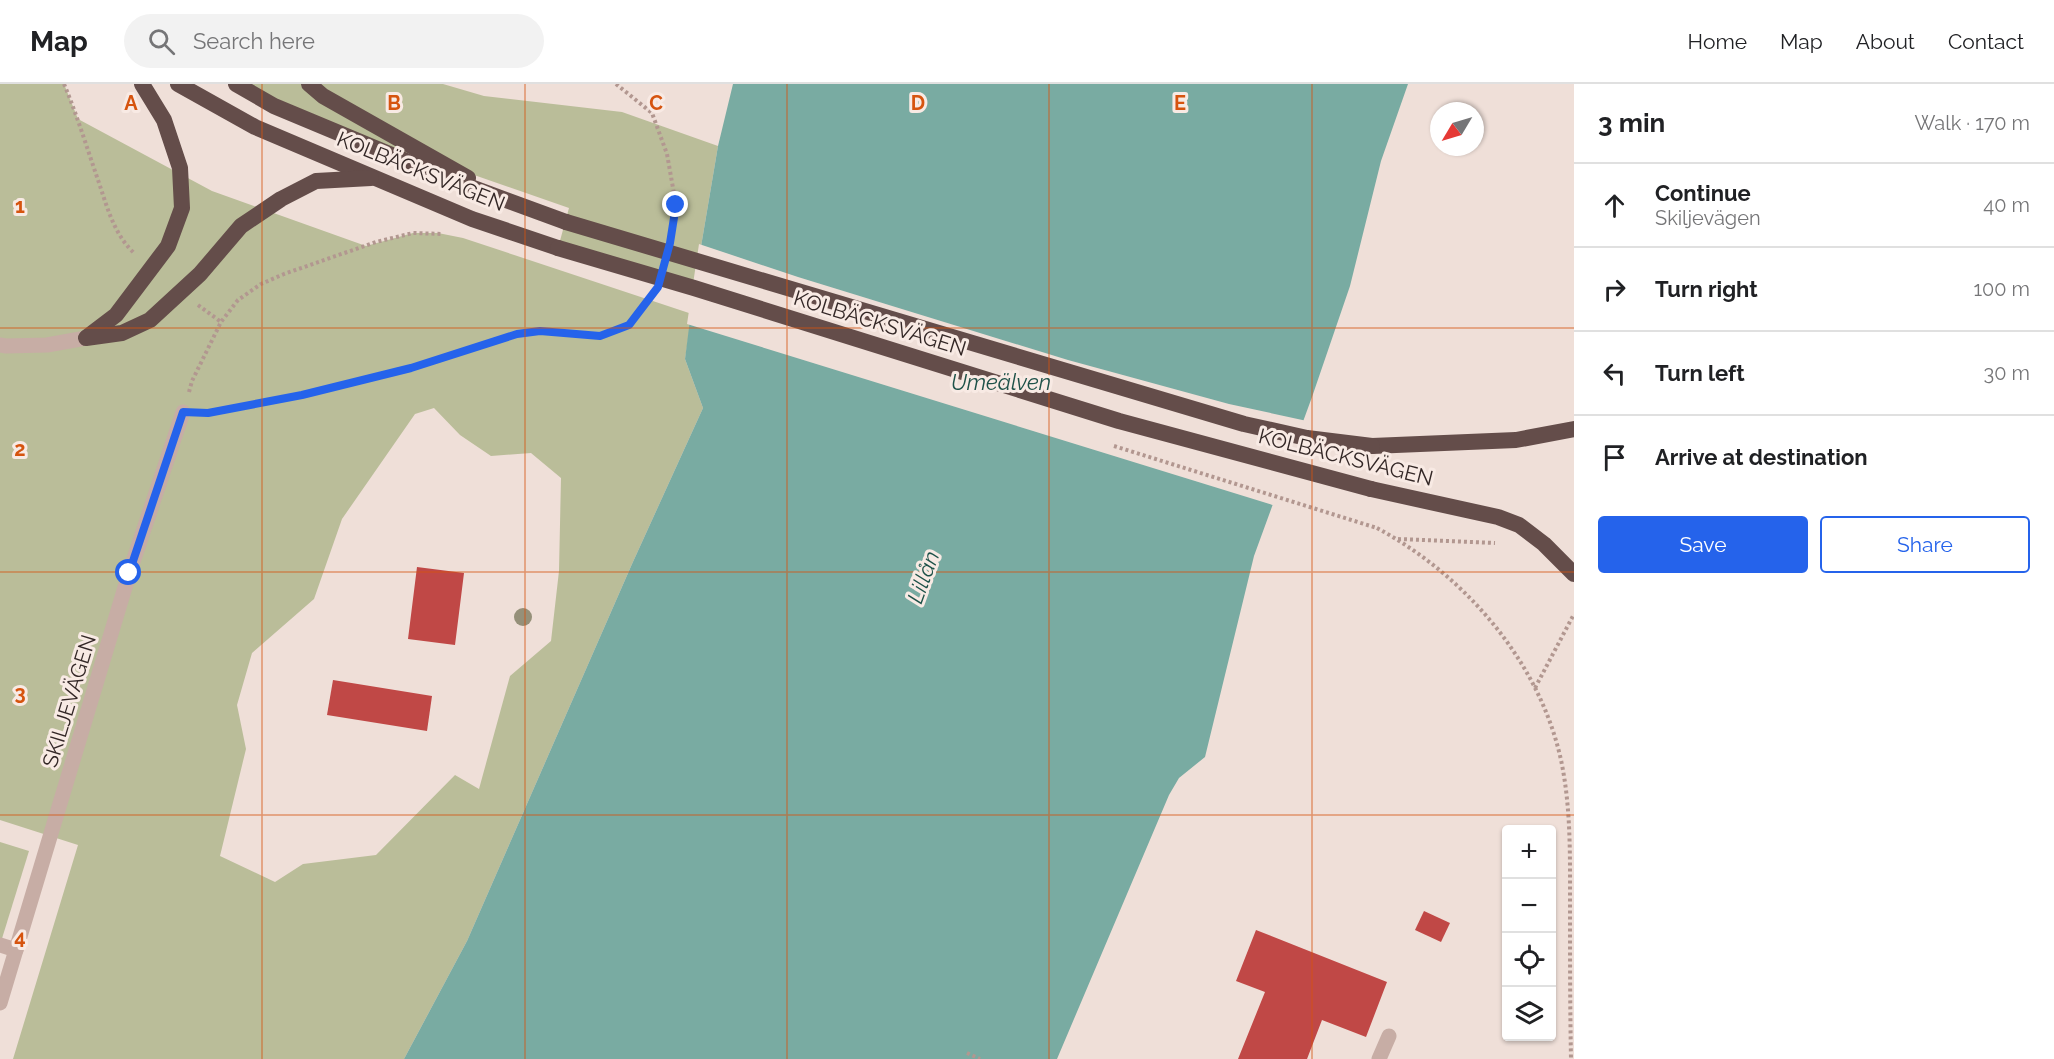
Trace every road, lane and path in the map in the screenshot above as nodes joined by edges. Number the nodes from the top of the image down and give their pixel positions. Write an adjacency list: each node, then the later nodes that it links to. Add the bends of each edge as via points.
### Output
1 (64, 84): 9 (path)
2 (142, 84): 13 (highway, via 165,120 180,168 182,208 168,246 116,315)
3 (178, 84): 7 (highway, KOLBÄCKSVÄGEN, via 255,127)
4 (236, 84): 8 (highway, KOLBÄCKSVÄGEN, via 274,106)
5 (309, 84): 8 (highway, via 323,96)
6 (616, 84): 10 (path, via 652,113 656,123 667,154 676,205)
7 (376, 178): 13 (highway, via 316,181 281,199 241,226 200,274 150,320 122,333); 20 (highway, KOLBÄCKSVÄGEN, bridge, via 472,219 558,248 1119,421 1371,489 1498,517 1519,525)
8 (511, 202): 16 (highway, KOLBÄCKSVÄGEN, bridge, via 566,222 1244,424 1307,438 1372,446 1516,440)
9 (112, 222)
10 (672, 233)
11 (446, 234): 15 (path, via 413,233 376,242 261,284 238,300 221,322 192,381)
12 (651, 296): 15 (path, via 629,325 600,336 540,331 517,334 411,368 302,395 208,413)
13 (86, 338): 14 (street, via 47,345)
14 (0, 345)
15 (183, 412): 24 (street, SKILJEVÄGEN, via 129,573)
16 (1574, 429)
17 (1377, 528): 18 (path)
18 (1397, 539): 19 (path); 22 (path, via 1429,560 1480,609 1509,645)
19 (1499, 543)
20 (1574, 574)
21 (1574, 614): 22 (path)
22 (1535, 689): 30 (path, via 1561,759 1570,827)
23 (0, 945): 24 (street)
24 (16, 950): 25 (street, SKILJEVÄGEN)
25 (0, 1003)
26 (1389, 1036): 29 (street)
27 (967, 1053): 28 (path)
28 (980, 1059)
29 (1379, 1059)
30 (1571, 1059)

